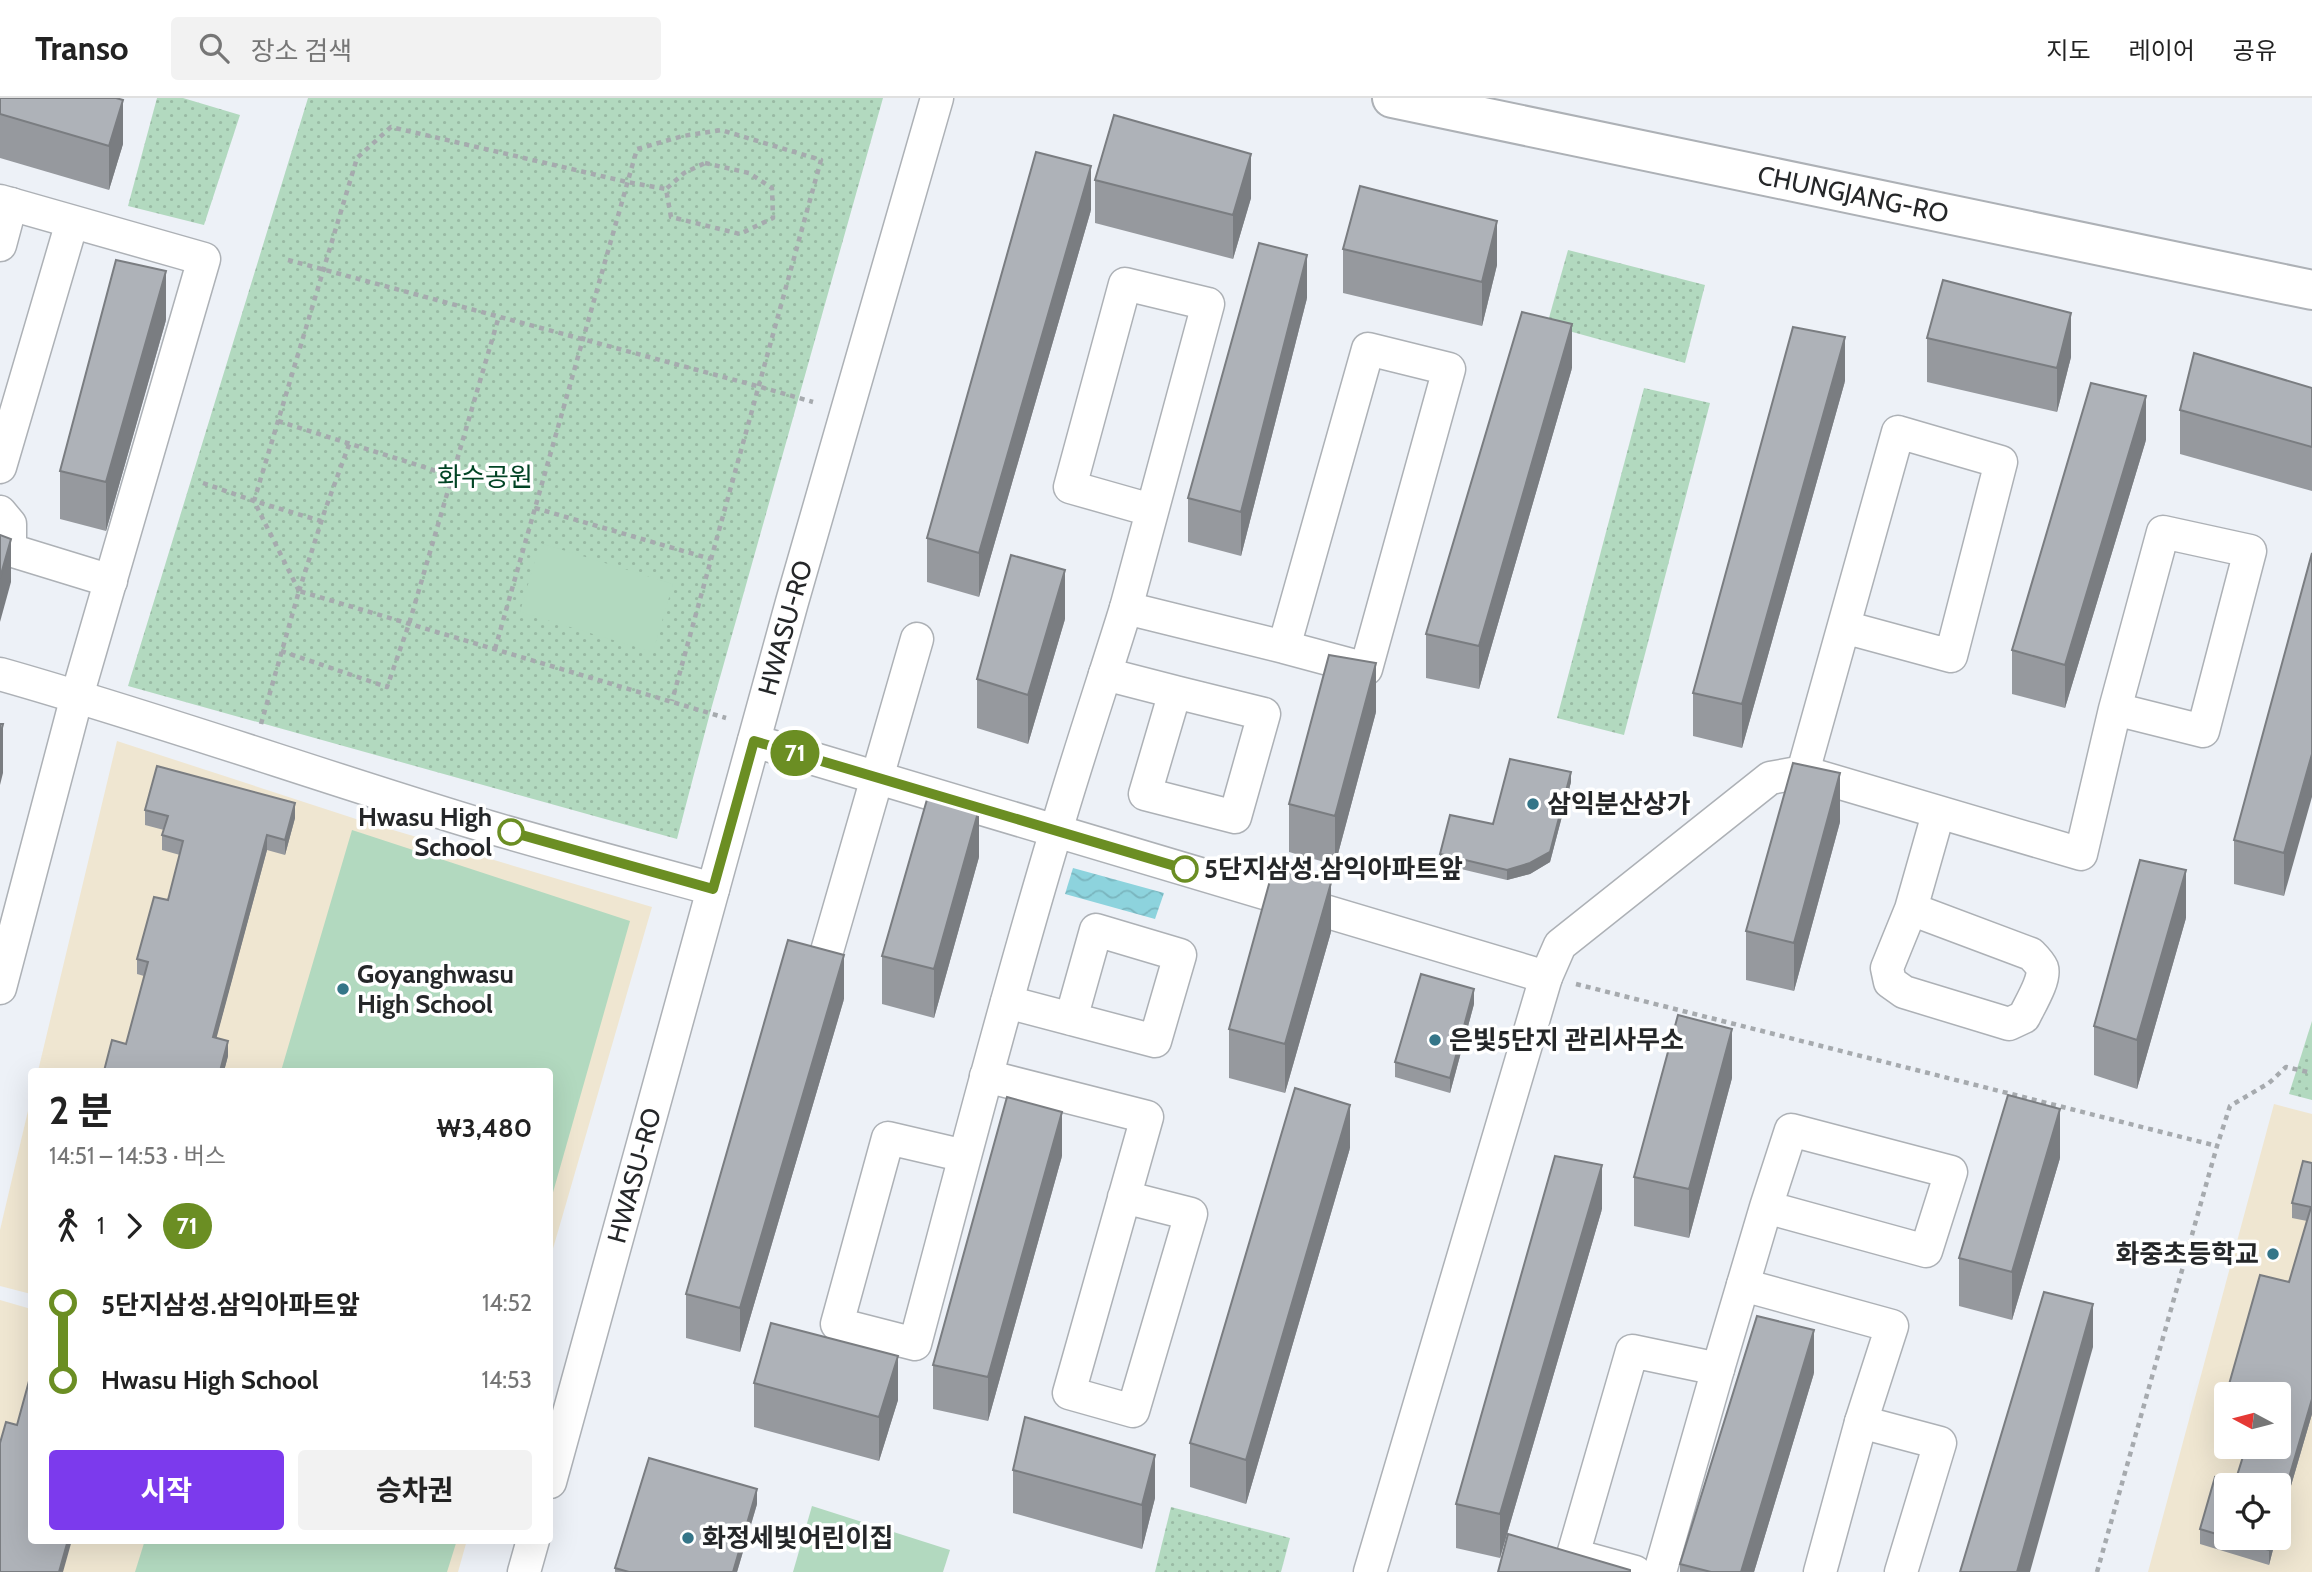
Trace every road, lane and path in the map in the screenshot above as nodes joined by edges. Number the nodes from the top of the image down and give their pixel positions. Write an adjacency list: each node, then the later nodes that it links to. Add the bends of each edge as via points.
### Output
1 (937, 98): 42 (street, HWASU-RO)
2 (1392, 98): 10 (main road, CHUNGJANG-RO)
3 (627, 182): 4 (path); 9 (path, via 391,127 357,158); 12 (path); 13 (path, via 637,149 721,130 821,160)
4 (666, 189): 4 (path, via 671,217 740,234 773,218 772,188 749,173 705,163)
5 (6, 202): 6 (street); 7 (street)
6 (72, 222): 17 (street); 26 (street, via 204,259)
7 (0, 246)
8 (288, 260): 9 (path)
9 (324, 269): 11 (path); 15 (path)
10 (2312, 290)
11 (499, 316): 12 (path); 18 (path)
12 (583, 339): 13 (path); 21 (path)
13 (757, 386): 14 (path); 25 (path)
14 (813, 402)
15 (278, 421): 16 (path); 20 (path)
16 (350, 442): 18 (path); 24 (path)
17 (0, 467)
18 (452, 476): 29 (path)
19 (203, 483): 20 (path)
20 (254, 501): 24 (path); 27 (path)
21 (535, 508): 25 (path); 33 (path)
22 (1151, 510): 22 (street, via 1208,304 1125,284 1070,487); 28 (street)
23 (0, 512): 26 (street, via 10,524 10,550)
24 (321, 521): 27 (path)
25 (711, 559): 39 (path)
26 (111, 581): 38 (street)
27 (299, 591): 29 (path); 34 (path)
28 (1126, 607): 32 (street); 36 (street)
29 (409, 624): 33 (path); 34 (path, via 387,687)
30 (1843, 627): 30 (street, via 1951,656 2001,462 1898,432); 44 (street)
31 (917, 639): 45 (street)
32 (1284, 647): 32 (street, via 1368,349 1449,369 1366,669)
33 (495, 649): 39 (path)
34 (281, 652): 43 (path)
35 (0, 674): 38 (street)
36 (1105, 674): 37 (street); 47 (street)
37 (1175, 692): 37 (street, via 1145,794 1235,817 1264,715)
38 (91, 700): 43 (street); 52 (street)
39 (672, 701): 41 (path)
40 (2115, 709): 40 (street, via 2203,731 2250,551 2163,533); 46 (street, via 2081,854)
41 (726, 718)
42 (754, 741): 45 (street); 48 (street, HWASU-RO)
43 (252, 753): 48 (street)
44 (1803, 772): 46 (street); 51 (street, via 1770,778 1749,794 1560,945)
45 (877, 778): 47 (street); 50 (street)
46 (1938, 814): 49 (street)
47 (1056, 831): 51 (street); 53 (street)
48 (713, 889): 64 (street, HWASU-RO)
49 (1911, 909): 49 (street, via 1887,968 1890,982 1904,992 2008,1024 2024,1017 2043,976 2031,954)
50 (825, 958)
51 (1546, 977): 57 (path); 67 (street)
52 (0, 988)
53 (1007, 1002): 54 (street); 56 (street)
54 (1071, 1019)
55 (2312, 1073): 57 (path, via 2287,1067 2230,1106)
56 (986, 1076): 58 (street); 59 (street, via 1147,1117)
57 (2217, 1146): 72 (path)
58 (965, 1156): 58 (street, via 915,1344 837,1324 887,1138)
59 (1124, 1196): 59 (street, via 1069,1393 1133,1411 1191,1214)
60 (1766, 1206): 60 (street, via 1791,1130 1951,1172 1926,1251); 61 (street)
61 (1743, 1285): 62 (street); 63 (street, via 1892,1326)
62 (1718, 1368): 68 (street, via 1632,1351 1573,1555); 69 (street)
63 (1861, 1422): 70 (street); 71 (street, via 1940,1443)
64 (553, 1471)
65 (532, 1544): 66 (street)
66 (524, 1572)
67 (1370, 1572)
68 (1635, 1572)
69 (1660, 1572)
70 (1820, 1572)
71 (1901, 1572)
72 (2096, 1572)

